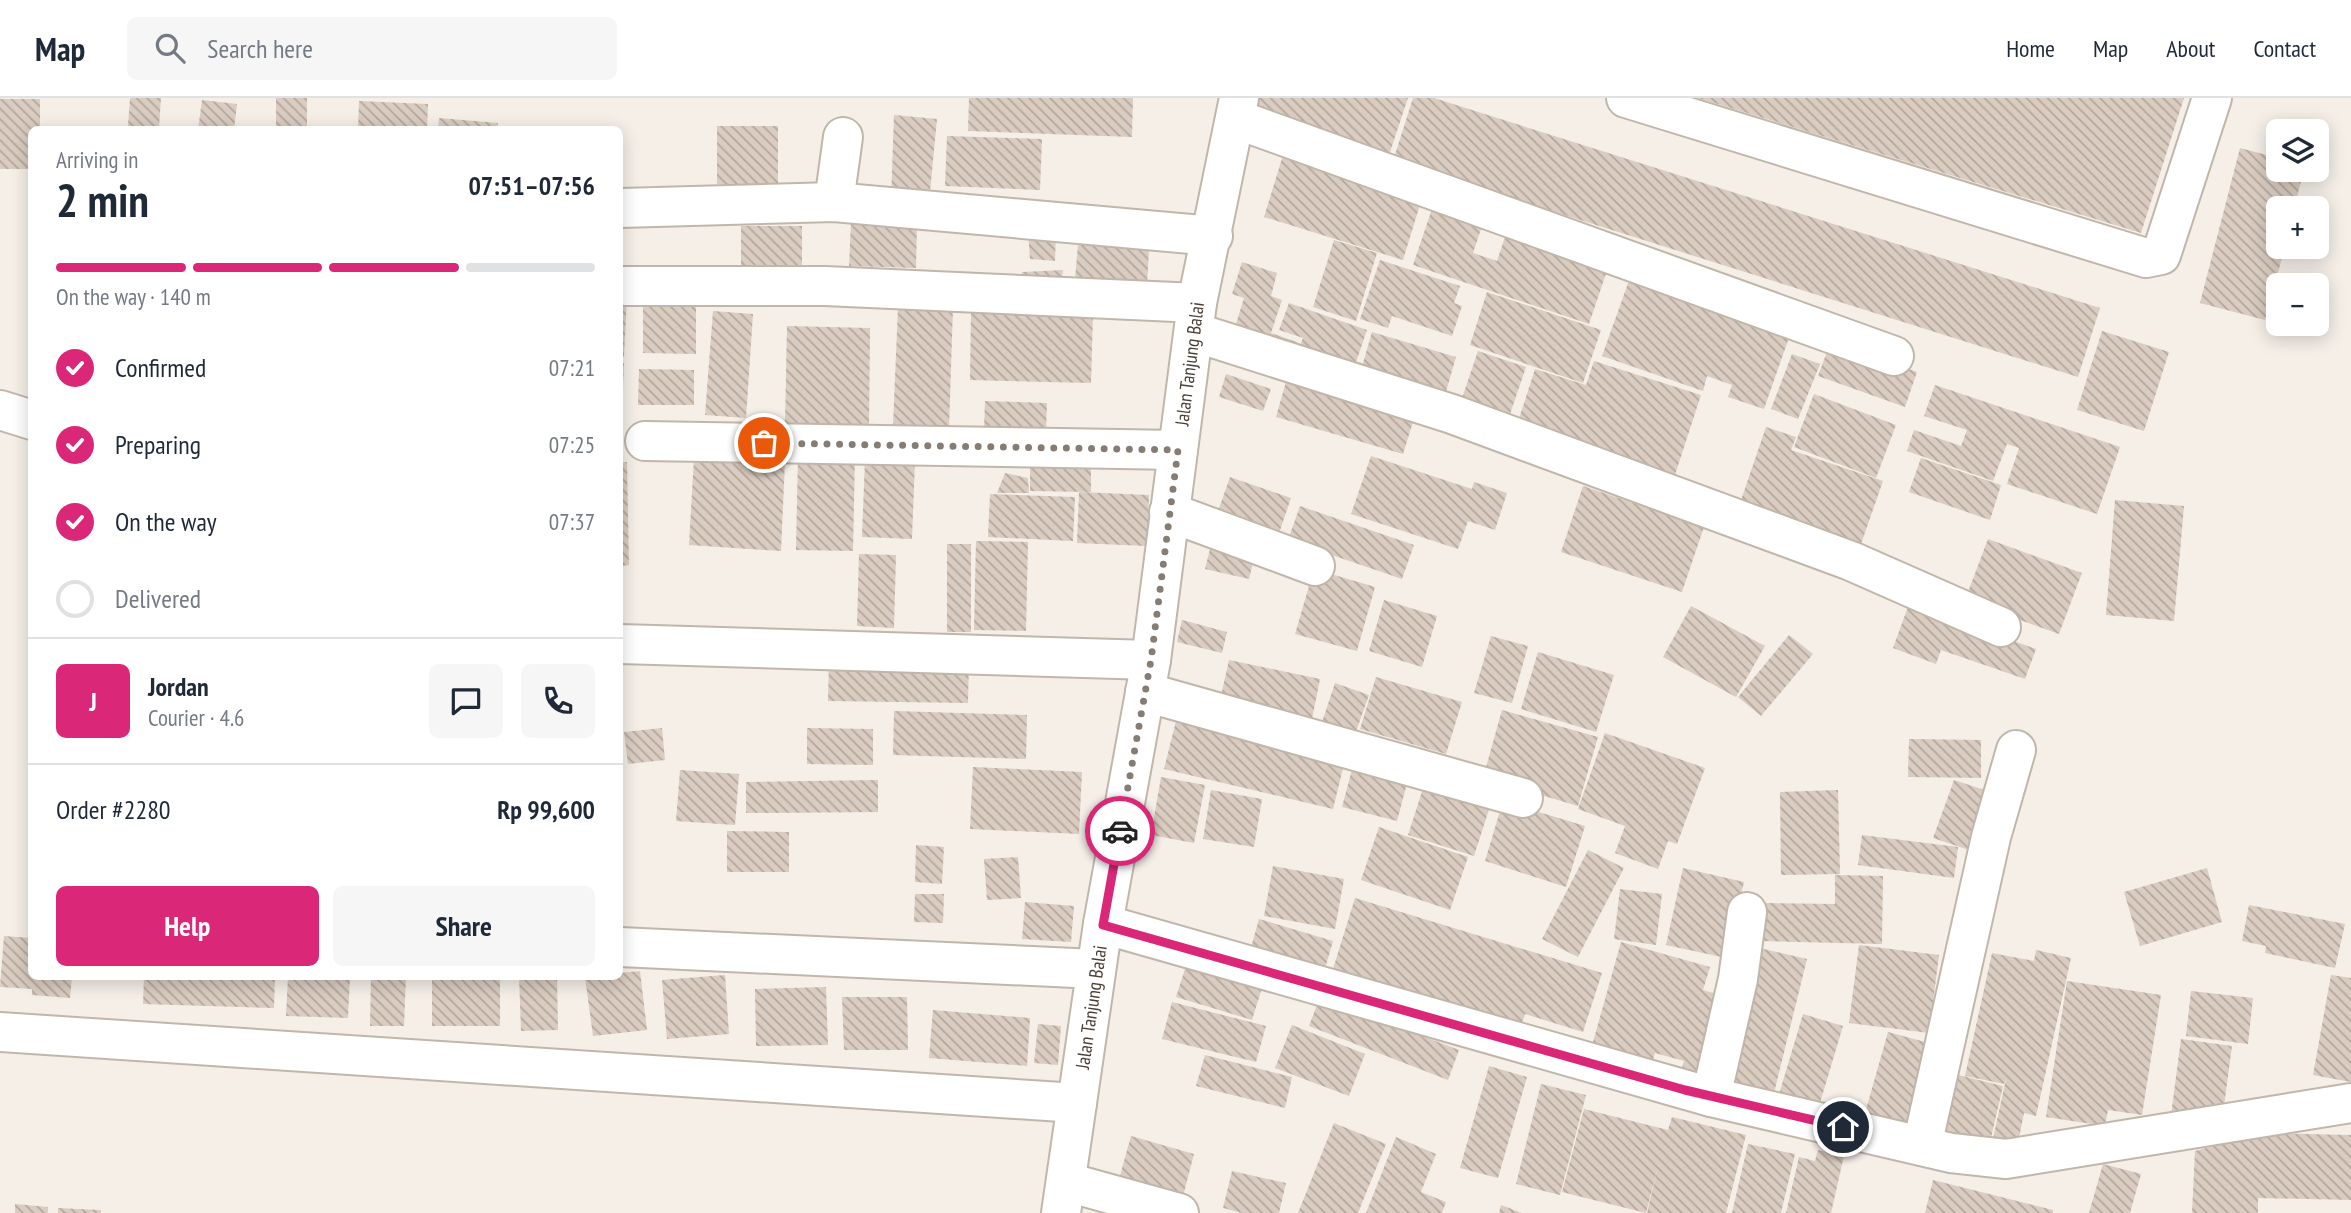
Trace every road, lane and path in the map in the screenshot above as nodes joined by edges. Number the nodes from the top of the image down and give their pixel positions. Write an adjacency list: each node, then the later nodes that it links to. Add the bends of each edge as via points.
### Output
1 (1626, 98): 2 (street, via 2146,258 2161,255)
2 (2212, 98)
3 (1237, 109): 7 (street, Jalan Tanjung Balai); 10 (street)
4 (843, 137): 5 (street)
5 (834, 202): 6 (street); 7 (street)
6 (623, 208)
7 (1213, 236): 9 (street, Jalan Tanjung Balai)
8 (623, 286): 9 (street, via 825,286)
9 (1196, 318): 14 (street, Jalan Tanjung Balai); 17 (street, via 1851,561)
10 (1894, 356)
11 (0, 410): 12 (street)
12 (28, 419)
13 (645, 442): 14 (street)
14 (1178, 450): 15 (street, Jalan Tanjung Balai)
15 (1169, 512): 16 (street); 19 (street, Jalan Tanjung Balai)
16 (1315, 566)
17 (2001, 627)
18 (623, 644): 19 (street)
19 (1148, 676): 21 (street); 23 (street, Jalan Tanjung Balai)
20 (2016, 750): 30 (street, via 1991,837)
21 (1523, 798)
22 (1747, 912): 27 (street, via 1738,979)
23 (1103, 925): 25 (street, Jalan Tanjung Balai); 27 (street)
24 (623, 947): 25 (street)
25 (1096, 969): 28 (street, Jalan Tanjung Balai)
26 (0, 1032): 28 (street)
27 (1711, 1097): 30 (street)
28 (1077, 1103): 31 (street, Jalan Tanjung Balai)
29 (2351, 1103): 30 (street, via 2006,1159)
30 (1922, 1146)
31 (1064, 1198): 32 (street)
32 (1179, 1213)

